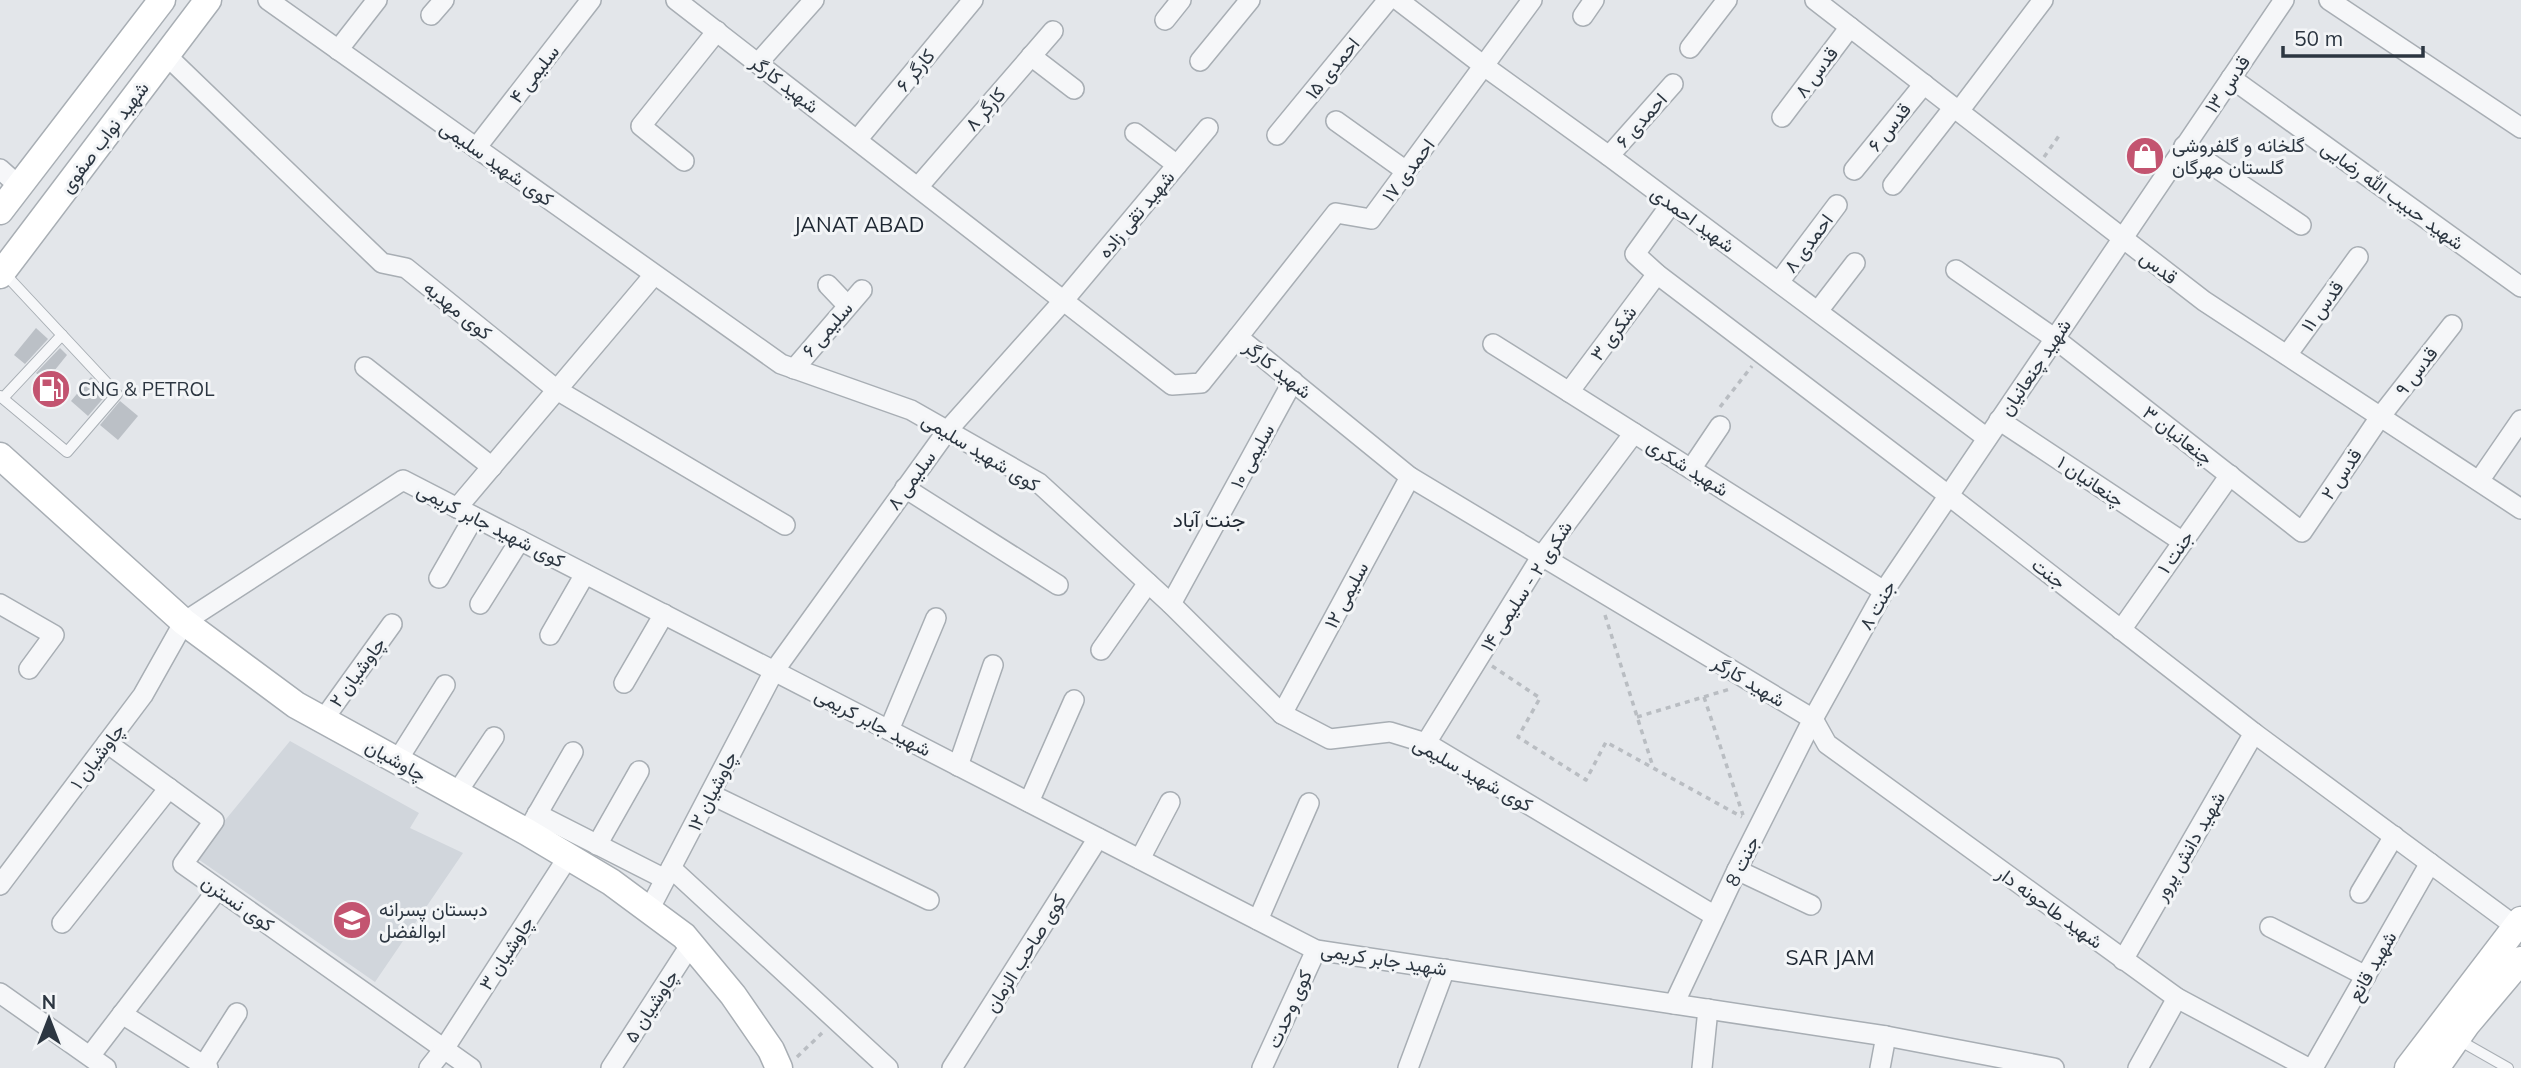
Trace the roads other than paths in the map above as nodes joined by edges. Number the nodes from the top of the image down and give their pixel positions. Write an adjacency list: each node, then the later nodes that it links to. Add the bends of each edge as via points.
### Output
1 (162, 0): 49 (main road, شهید نواب صفوی)
2 (208, 0): 25 (main road, شهید نواب صفوی)
3 (268, 0): 24 (street, کوی شهید سلیمی)
4 (377, 0): 24 (street)
5 (592, 0): 43 (street, سلیمی ۴)
6 (676, 0): 21 (street, شهید کارگر)
7 (814, 0): 28 (street)
8 (973, 0): 41 (street, کارگر ۶)
9 (1181, 0): 19 (street)
10 (1250, 0): 27 (street)
11 (1388, 0): 40 (street, احمدی ۱۵)
12 (1398, 0): 29 (street, شهید احمدی)
13 (1532, 0): 29 (street, احمدی ۱۷)
14 (1727, 0): 23 (street)
15 (1815, 0): 20 (street, قدس)
16 (2043, 0): 34 (street)
17 (2284, 0): 30 (street, قدس ۱۳)
18 (2329, 0): 38 (street)
19 (1165, 20)
20 (1850, 27): 32 (street, قدس); 35 (street, قدس ۸)
21 (717, 31): 28 (street, شهید کارگر); 45 (street, via 641,127)
22 (1054, 31): 26 (street, کارگر ۸)
23 (1690, 48)
24 (338, 50): 43 (street, کوی شهید سلیمی)
25 (166, 55): 60 (main road, شهید نواب صفوی); 79 (street, کوی مهدیه, via 382,263 406,268)
26 (1031, 56): 33 (street); 51 (street, کارگر ۸)
27 (1200, 61)
28 (758, 63): 41 (street, شهید کارگر)
29 (1484, 66): 44 (street, شهید احمدی); 48 (street, احمدی ۱۷)
30 (2231, 78): 42 (street, قدس ۱۳); 65 (street, شهید حبیب الله رضایی)
31 (1673, 85): 44 (street, احمدی ۶)
32 (1924, 85): 34 (street, قدس); 47 (street, قدس ۶)
33 (1074, 89)
34 (1956, 109): 50 (street); 56 (street, قدس)
35 (1782, 117)
36 (1336, 121): 48 (street)
37 (1208, 128): 46 (street, شهید تقی زاده)
38 (2521, 128)
39 (1135, 133): 46 (street)
40 (1277, 135)
41 (857, 139): 51 (street, شهید کارگر)
42 (2185, 146): 55 (street); 56 (street, قدس ۱۳)
43 (476, 148): 62 (street, کوی شهید سلیمی)
44 (1609, 156): 52 (street, شهید احمدی)
45 (684, 161)
46 (1177, 165): 67 (street, شهید تقی زاده)
47 (1854, 170)
48 (1406, 171): 72 (street, احمدی ۱۷, via 1371,219 1336,213)
49 (9, 177): 54 (main road, شهید نواب صفوی)
50 (1893, 185)
51 (918, 187): 67 (street, شهید کارگر)
52 (1671, 204): 61 (street, جنت, via 1635,254); 63 (street, شهید احمدی)
53 (1837, 205): 63 (street, احمدی ۸)
54 (0, 211)
55 (2301, 225)
56 (2122, 238): 73 (street, شهید چنعانیان); 75 (street, قدس, via 2204,301)
57 (2358, 257): 75 (street, قدس ۱۱)
58 (1855, 263): 69 (street)
59 (1956, 270): 73 (street, چنعانیان ۳)
60 (1, 273): 71 (lane)
61 (1657, 274): 80 (street, شکری ۳); 96 (street, جنت)
62 (654, 275): 77 (street, کوی شهید سلیمی); 79 (street)
63 (1779, 282): 69 (street, شهید احمدی)
64 (828, 285): 68 (street)
65 (2521, 287)
66 (862, 290): 68 (street, سلیمی ۶)
67 (1063, 300): 72 (street, شهید کارگر, via 1172,385 1201,383); 86 (street, سلیمی ۸)
68 (847, 305): 77 (street, سلیمی ۶)
69 (1818, 311): 88 (street, شهید احمدی)
70 (2452, 325): 82 (street, قدس ۹)
71 (62, 335): 81 (lane); 81 (lane, via 117,394 67,452)
72 (1238, 337): 78 (street, شهید کارگر)
73 (2054, 338): 83 (street, شهید چنعانیان); 92 (street, چنعانیان ۳)
74 (1493, 344): 80 (street, شهید شکری)
75 (2287, 355): 82 (street, قدس)
76 (365, 367): 90 (street)
77 (794, 369): 86 (street, کوی شهید سلیمی, via 911,410)
78 (1293, 381): 93 (street, شهید کارگر); 111 (street, سلیمی ۱۰)
79 (557, 390): 90 (street); 99 (street, کوی مهدیه)
80 (1569, 392): 87 (street, شهید شکری)
81 (2, 397)
82 (2380, 417): 94 (street, قدس); 100 (street, قدس ۲)
83 (1999, 420): 88 (street, شهید چنعانیان); 102 (street, چنعانیان ۱)
84 (2521, 420): 94 (street)
85 (1720, 426): 91 (street)
86 (947, 431): 95 (street, سلیمی ۸); 106 (street, کوی شهید سلیمی, via 1039,483)
87 (1634, 433): 91 (street, شهید شکری); 103 (street, شکری ۲ - سلیمی ۱۴)
88 (1987, 438): 96 (street, شهید چنعانیان)
89 (0, 456): 114 (main road, چاوشیان)
90 (492, 467): 98 (street)
91 (1691, 469): 108 (street, شهید شکری)
92 (2230, 475): 100 (street, چنعانیان ۳); 102 (street, جنت ۱)
93 (1410, 477): 103 (street, شهید کارگر); 125 (street, سلیمی ۱۲)
94 (2479, 481): 97 (street, قدس)
95 (905, 488): 107 (street); 121 (street, سلیمی ۸)
96 (1948, 495): 108 (street, جنت ۸); 116 (street, جنت)
97 (2521, 509)
98 (466, 512): 101 (street, کوی شهید جابر کریمی); 105 (street); 114 (street, کوی شهید جابر کریمی, via 403,480)
99 (785, 525)
100 (2302, 532)
101 (520, 540): 104 (street, کوی شهید جابر کریمی); 110 (street)
102 (2183, 542): 116 (street, جنت ۱)
103 (1541, 557): 126 (street, شهید کارگر); 132 (street, شکری ۲ - سلیمی ۱۴)
104 (585, 573): 112 (street, کوی شهید جابر کریمی); 117 (street)
105 (439, 578)
106 (1148, 583): 111 (street, کوی شهید سلیمی); 118 (street)
107 (1058, 585)
108 (1884, 591): 126 (street, جنت ۸)
109 (0, 604): 120 (street, via 54,635)
110 (480, 604)
111 (1171, 604): 125 (street, کوی شهید سلیمی)
112 (664, 614): 121 (street, کوی شهید جابر کریمی); 122 (street)
113 (936, 618): 128 (street)
114 (184, 622): 127 (main road, چاوشیان); 131 (street, چاوشیان ۱, via 144,695)
115 (392, 624): 127 (street, چاوشیان ۲)
116 (2121, 629): 129 (street, جنت)
117 (550, 635)
118 (1101, 650)
119 (993, 665): 135 (street)
120 (29, 669)
121 (774, 671): 128 (street, شهید جابر کریمی); 139 (street, چاوشیان ۱۲)
122 (624, 683)
123 (445, 685): 134 (street)
124 (1074, 700): 140 (street)
125 (1282, 714): 132 (street, کوی شهید سلیمی, via 1330,739 1390,732)
126 (1813, 719): 150 (street, جنت 8); 165 (street, شهيد طاحونه دار, via 1827,744)
127 (323, 720): 134 (main road, چاوشیان)
128 (889, 730): 135 (street, شهید جابر کریمی)
129 (2254, 733): 144 (street, جنت); 165 (street, شهید دانش پرور)
130 (494, 737): 138 (street)
131 (107, 743): 137 (street, کوی نسترن); 152 (street, چاوشیان ۱)
132 (1426, 743): 158 (street, کوی شهید سلیمی)
133 (573, 752): 143 (street)
134 (397, 761): 138 (main road, چاوشیان)
135 (958, 765): 140 (street, شهید جابر کریمی)
136 (639, 771): 146 (street)
137 (169, 788): 153 (street, کوی نسترن, via 214,821 183,864); 160 (street)
138 (456, 793): 143 (main road, چاوشیان)
139 (709, 794): 151 (street, چاوشیان ۱۲); 155 (street)
140 (1029, 802): 145 (street, شهید جابر کریمی)
141 (1170, 802): 148 (street)
142 (1309, 803): 159 (street)
143 (532, 823): 146 (street); 147 (main road, چاوشیان)
144 (2394, 836): 149 (street, جنت); 154 (street)
145 (1098, 838): 148 (street, شهید جابر کریمی); 186 (street, کوی صاحب الزمان)
146 (597, 845): 151 (street)
147 (568, 857): 157 (main road, چاوشیان); 177 (street, چاوشیان ۳)
148 (1140, 859): 159 (street, شهید جابر کریمی)
149 (2430, 863): 161 (street, جنت); 168 (street, شهید قانع)
150 (1737, 870): 156 (street); 158 (street, جنت 8)
151 (668, 874): 157 (street, چاوشیان ۱۲); 185 (street)
152 (0, 885)
153 (218, 889): 174 (street); 177 (street, کوی نسترن)
154 (2360, 893)
155 (929, 900)
156 (1811, 905)
157 (649, 911): 163 (main road, چاوشیان)
158 (1715, 916): 171 (street, جنت 8)
159 (1258, 920): 164 (street, شهید جابر کریمی)
160 (62, 923)
161 (2518, 923): 194 (main road)
162 (2270, 927): 168 (street)
163 (691, 944): 179 (main road, چاوشیان); 184 (street, چاوشیان ۵)
164 (1316, 950): 167 (street, شهید جابر کریمی); 187 (street, کوی وحدت)
165 (2123, 960): 170 (street, شهيد طاحونه دار)
166 (2521, 960): 176 (main road)
167 (1445, 969): 171 (street, شهید جابر کریمی); 188 (street)
168 (2366, 976): 193 (street, شهید قانع)
169 (0, 993): 178 (street)
170 (2177, 998): 192 (street); 193 (street, شهيد طاحونه دار)
171 (1674, 1004): 172 (street, شهید جابر کریمی)
172 (1708, 1009): 175 (street, شهید جابر کریمی); 189 (street)
173 (237, 1013): 180 (street)
174 (122, 1014): 178 (street); 180 (street)
175 (1886, 1035): 190 (street); 191 (street, شهید جابر کریمی)
176 (2457, 1038): 195 (main road); 196 (lane)
177 (444, 1049): 182 (street, چاوشیان ۳); 183 (street, کوی نسترن)
178 (90, 1056): 181 (street)
179 (786, 1064)
180 (206, 1067)
181 (106, 1068)
182 (429, 1068)
183 (471, 1068)
184 (611, 1068)
185 (888, 1068)
186 (952, 1068)
187 (1262, 1068)
188 (1408, 1068)
189 (1702, 1068)
190 (1880, 1068)
191 (2054, 1068)
192 (2138, 1068)
193 (2311, 1068)
194 (2408, 1068)
195 (2436, 1068)
196 (2508, 1068)

